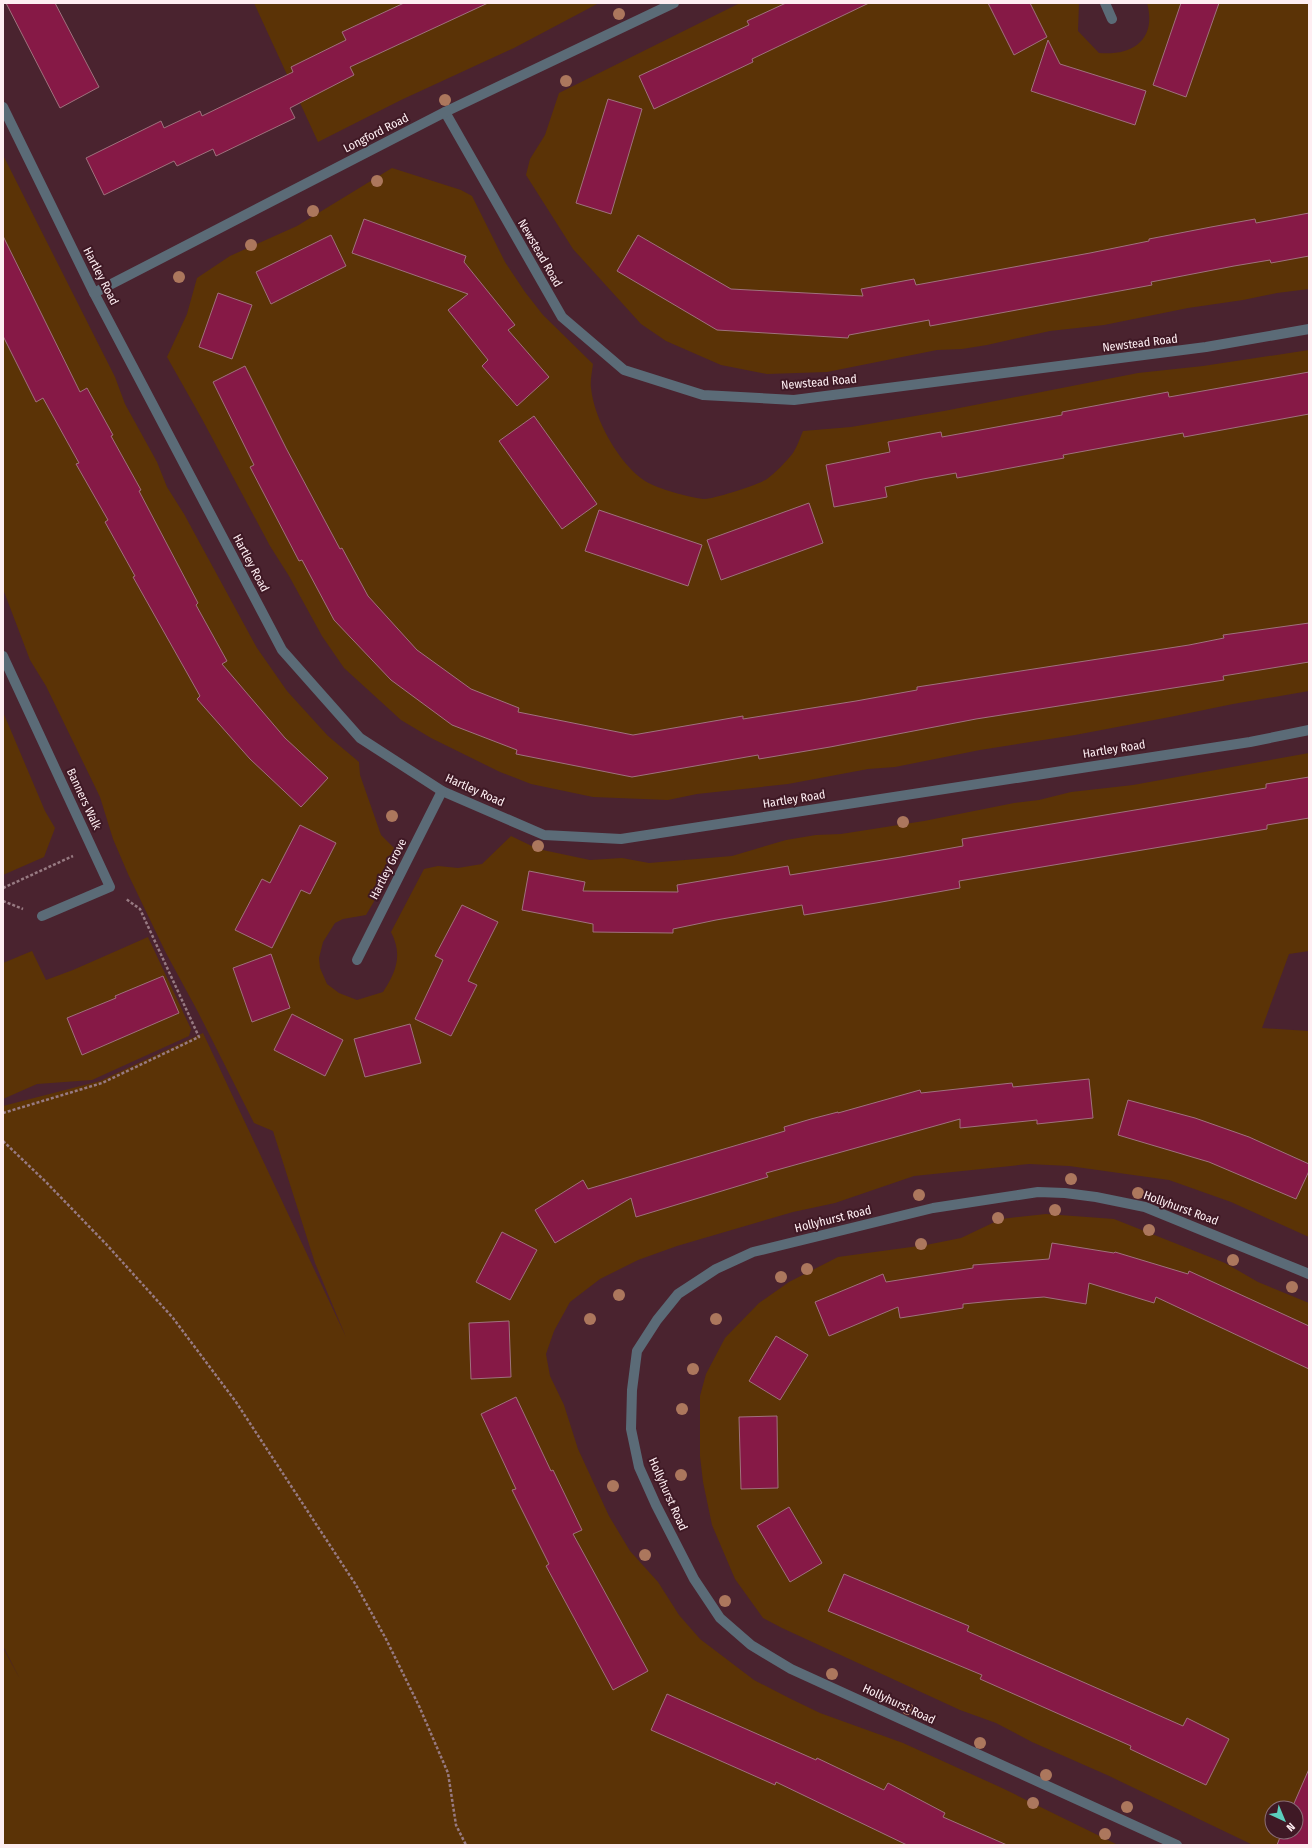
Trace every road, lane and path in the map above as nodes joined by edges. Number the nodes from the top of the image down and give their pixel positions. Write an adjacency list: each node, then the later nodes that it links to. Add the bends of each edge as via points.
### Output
1 (674, 3): 5 (street, Longford Road)
2 (1104, 3): 3 (street)
3 (1112, 19)
4 (3, 106): 6 (street, Hartley Road)
5 (445, 112): 6 (street, Longford Road); 7 (street, Newstead Road, via 562,317 624,370 703,395 794,400 1206,347)
6 (94, 292): 10 (street, Hartley Road, via 282,650 360,738)
7 (1309, 329)
8 (3, 656): 11 (street, Banners Walk)
9 (1309, 730): 10 (street, Hartley Road, via 1250,742 621,839 544,834)
10 (442, 791): 15 (street, Hartley Grove)
11 (92, 848): 12 (street, Banners Walk); 13 (path)
12 (110, 887): 14 (street); 16 (path, via 140,909 199,1037 102,1083)
13 (3, 888)
14 (42, 916)
15 (357, 960)
16 (3, 1113)
17 (3, 1141): 19 (path, via 52,1188 173,1318 236,1402 356,1584 419,1706 448,1773 456,1825)
18 (1309, 1274): 20 (street, Hollyhurst Road, via 1145,1207 1096,1197 1038,1192 933,1208 753,1252 716,1269 678,1294 656,1320 637,1351 631,1429 639,1467 694,1579 720,1618 751,1645 791,1669)
19 (466, 1845)
20 (1177, 1845)

